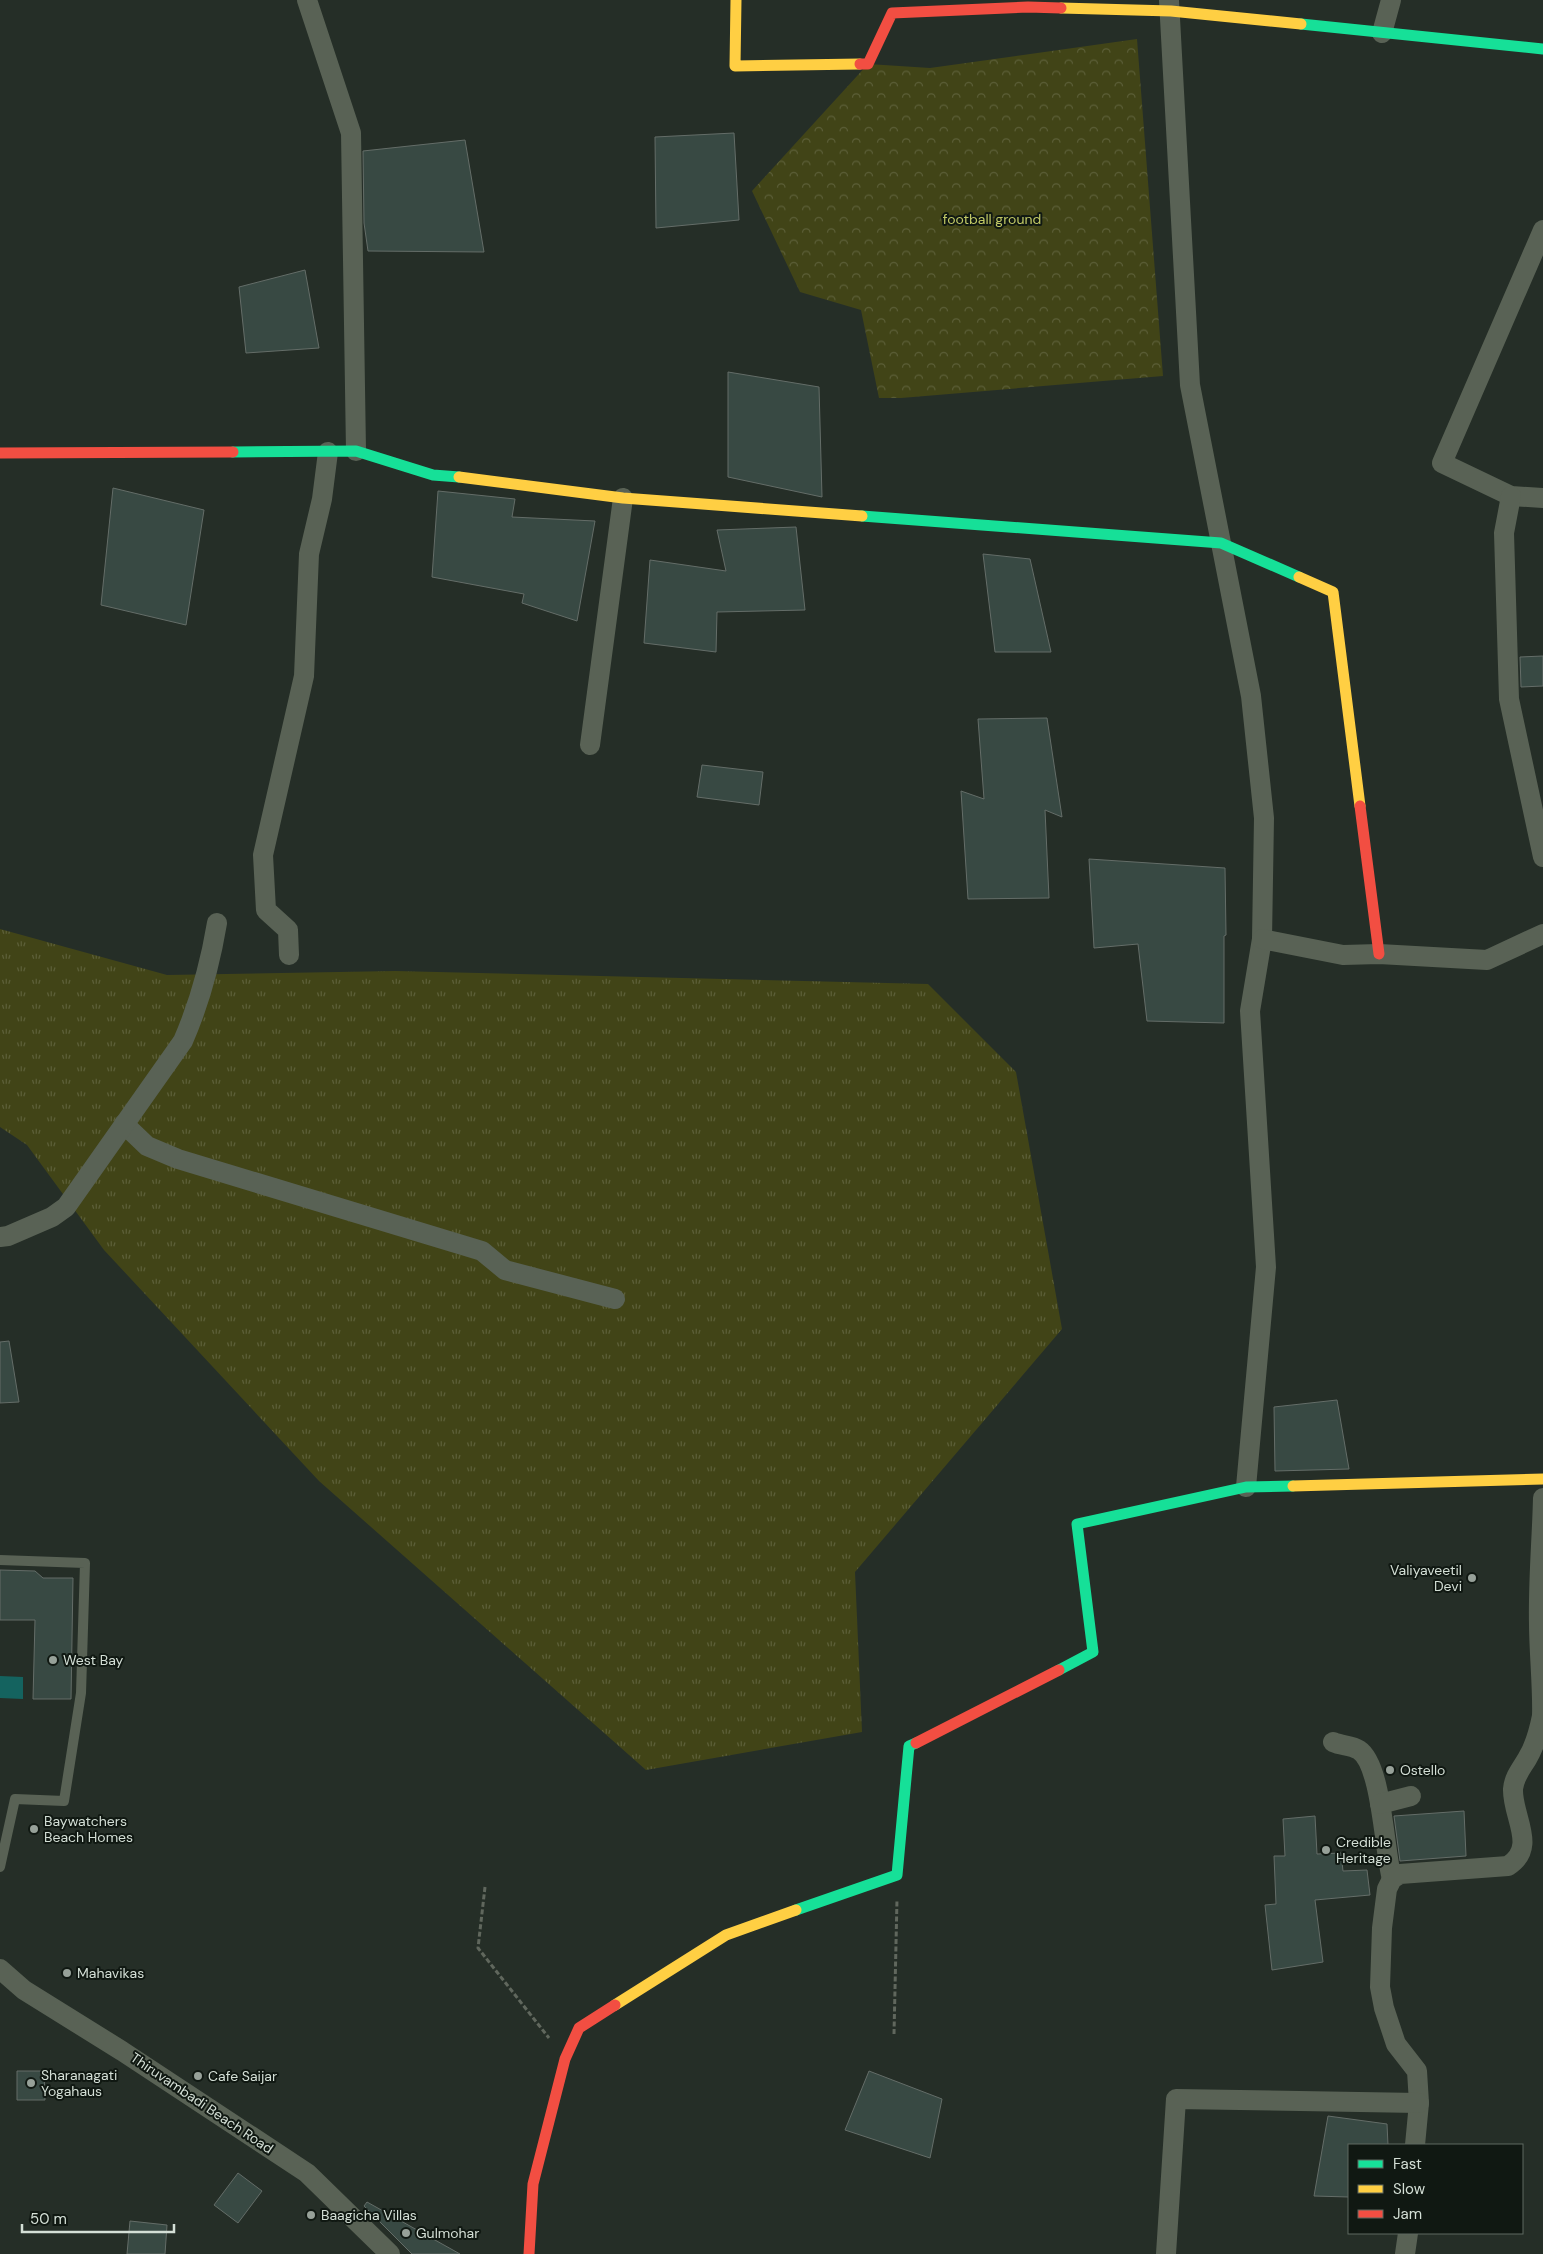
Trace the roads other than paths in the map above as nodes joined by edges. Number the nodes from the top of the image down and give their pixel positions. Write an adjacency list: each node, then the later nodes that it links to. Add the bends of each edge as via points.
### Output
1 (307, 0): 8 (street, via 351,133)
2 (736, 0): 4 (street, via 735,66 868,64 892,13 1028,7)
3 (1391, 0): 5 (street)
4 (1170, 6): 5 (street); 14 (street, via 1190,385)
5 (1382, 33): 6 (street)
6 (1543, 49)
7 (1543, 230): 11 (street, via 1442,463)
8 (356, 451): 9 (street); 12 (street, via 432,475)
9 (328, 452): 10 (street); 20 (street, via 322,499 309,554 304,676 263,855 266,910 288,930)
10 (0, 453)
11 (1511, 496): 13 (street); 16 (street, via 1504,533 1509,699)
12 (623, 498): 14 (street); 15 (street)
13 (1543, 498)
14 (1221, 543): 19 (street, via 1252,706 1264,818); 21 (street, via 1333,592)
15 (590, 745)
16 (1543, 858)
17 (217, 923): 22 (street, via 211,964 182,1041)
18 (1543, 934): 21 (street, via 1488,960)
19 (1262, 940): 21 (street, via 1343,955); 26 (street, via 1250,1011 1266,1267)
20 (289, 954)
21 (1378, 954)
22 (124, 1124): 23 (street, via 66,1207 52,1217); 24 (street, via 147,1146 178,1158 482,1251 505,1270)
23 (0, 1237)
24 (615, 1299)
25 (1543, 1479): 26 (street)
26 (1246, 1487): 40 (street, via 1077,1524 1093,1652 909,1746 897,1876 726,1935 579,2028 565,2059 546,2127 534,2184)
27 (1543, 1498): 30 (street, via 1539,1622 1542,1714)
28 (0, 1560): 33 (lane, via 85,1563 81,1693 64,1801 15,1798)
29 (1333, 1742): 32 (street, via 1360,1750 1366,1757)
30 (1535, 1759): 34 (street, via 1516,1774 1513,1788 1522,1839 1518,1860 1508,1866 1400,1874)
31 (1411, 1796): 32 (street)
32 (1380, 1804): 34 (street)
33 (0, 1866)
34 (1392, 1878): 36 (street, via 1387,1889 1382,1928 1380,1987 1396,2044 1417,2071)
35 (0, 1969): 39 (street, Thiruvambadi Beach Road, via 24,1990 122,2050 306,2173)
36 (1419, 2103): 37 (street); 41 (street, via 1176,2099)
37 (1415, 2144)
38 (1408, 2234): 42 (street)
39 (390, 2254)
40 (528, 2254)
41 (1166, 2254)
42 (1405, 2254)

